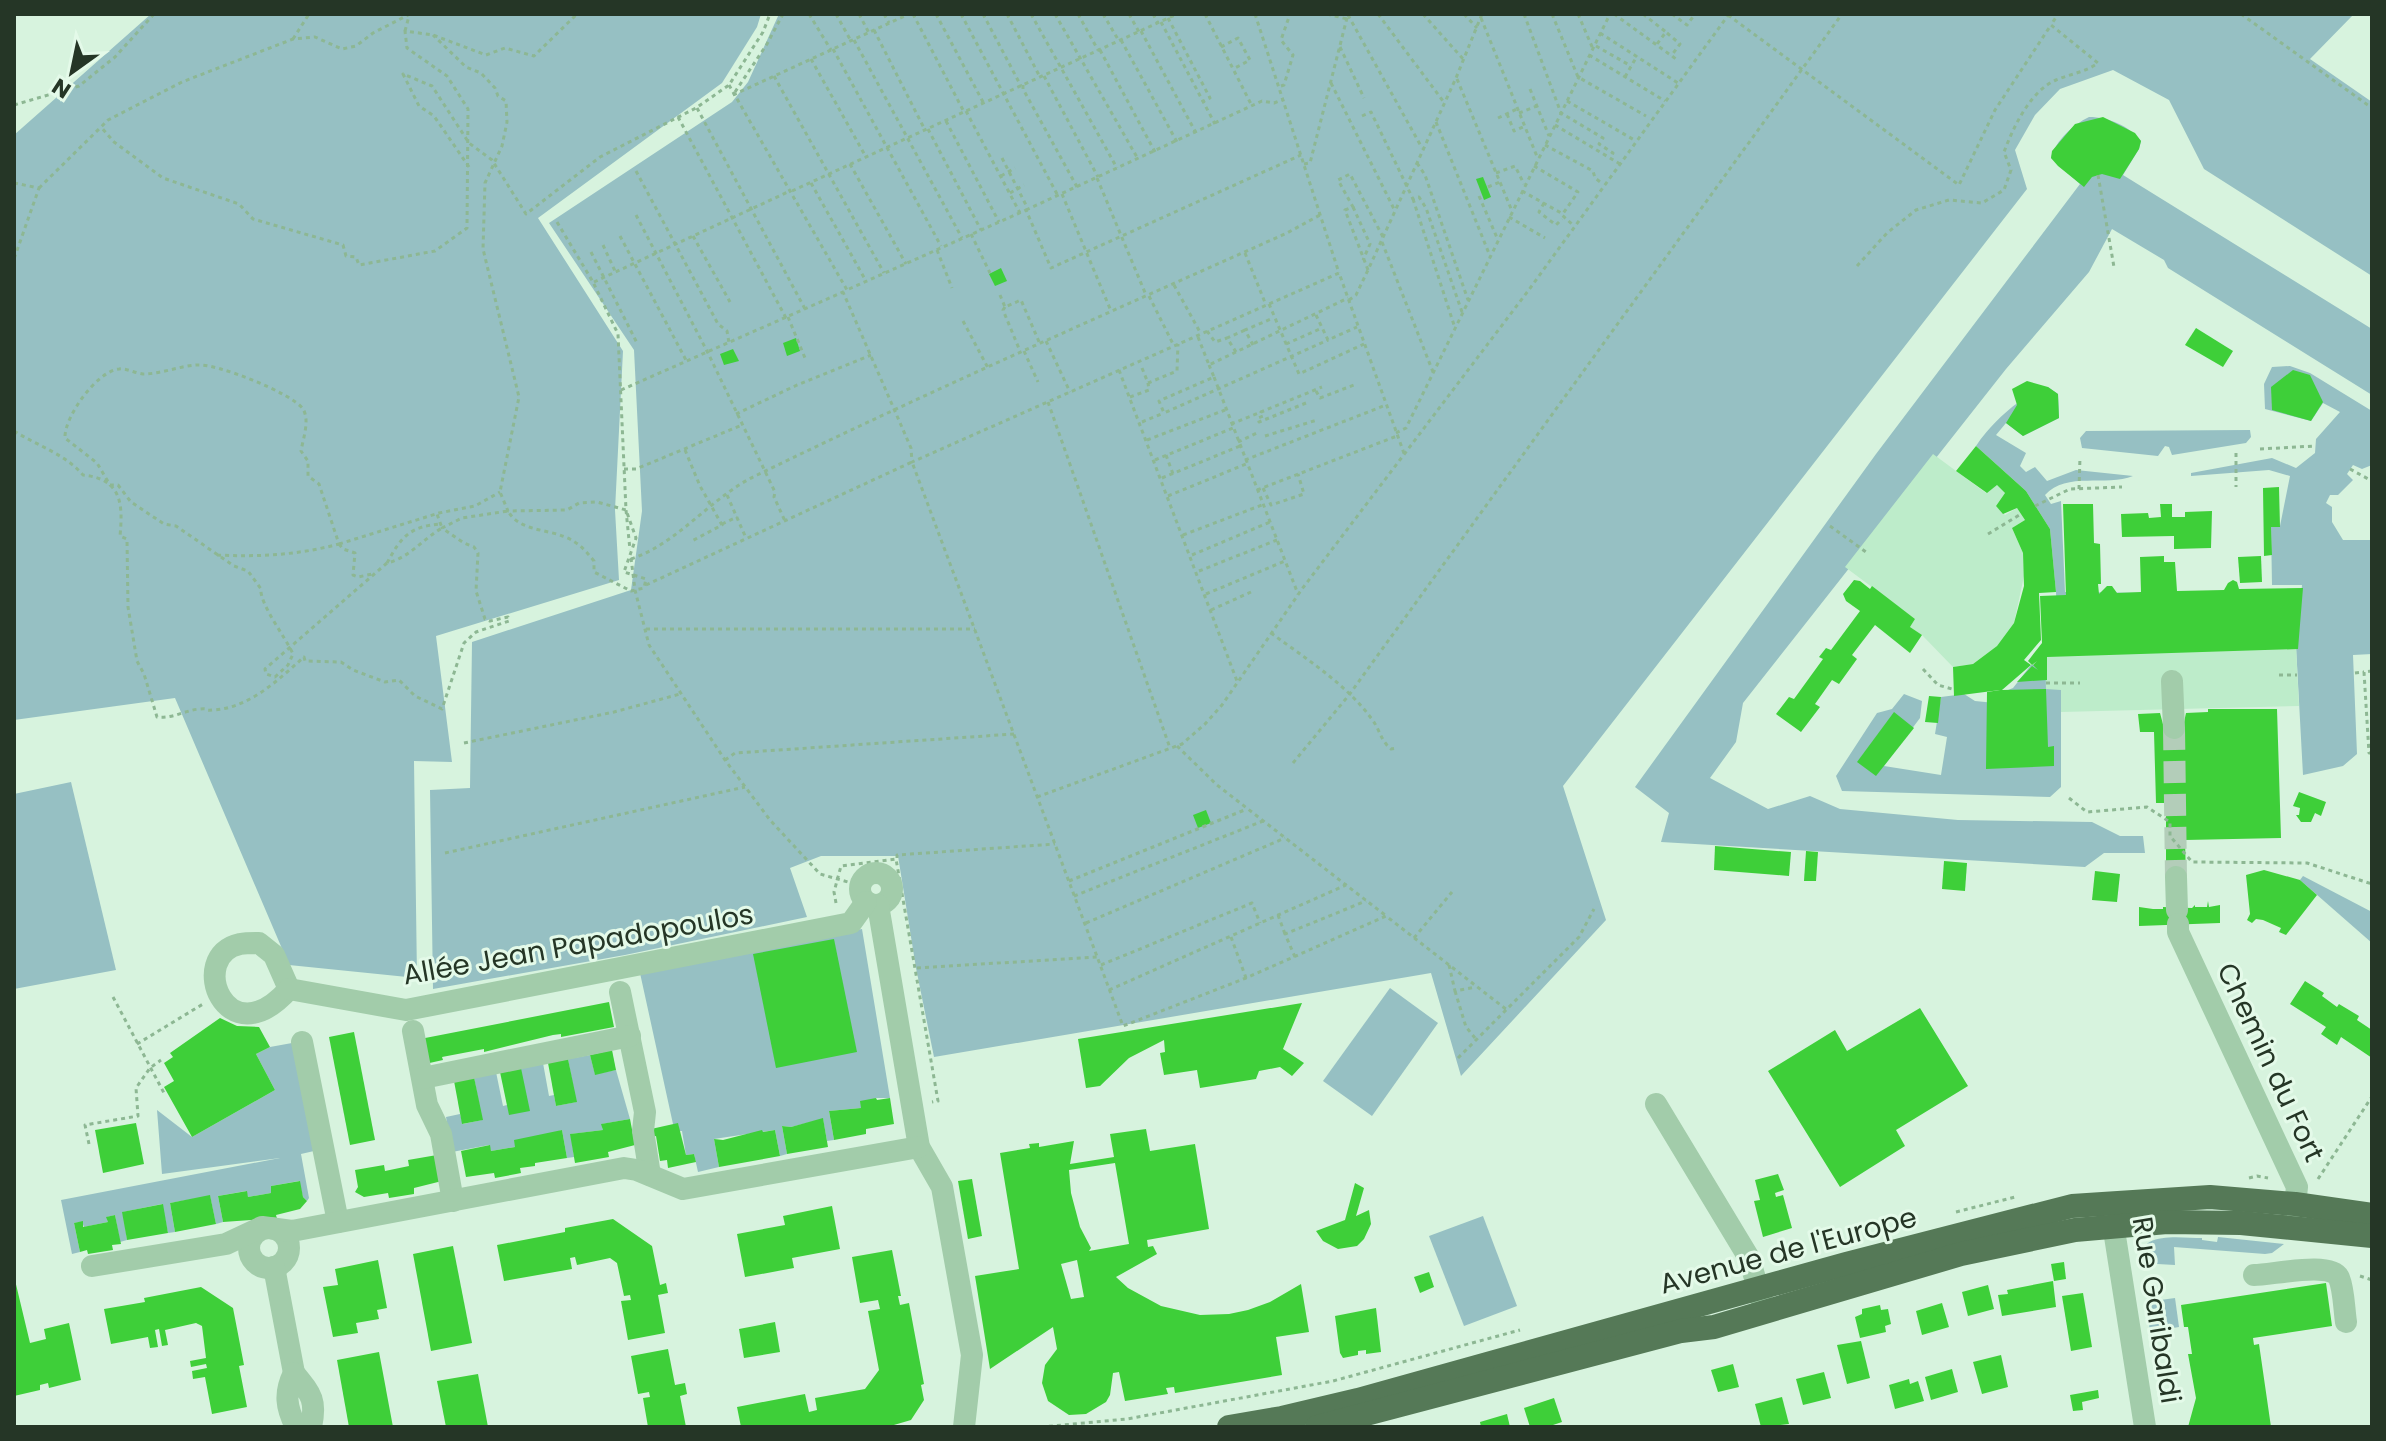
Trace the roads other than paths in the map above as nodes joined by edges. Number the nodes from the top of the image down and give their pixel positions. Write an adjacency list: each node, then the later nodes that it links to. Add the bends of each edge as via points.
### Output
1 (2172, 681): 2 (street)
2 (2174, 728)
3 (2176, 877): 16 (street, Chemin du Fort, via 2178,932 2297,1187)
4 (289, 989): 11 (street, Allée Jean Papadopoulos, via 406,1010 851,923 868,897)
5 (620, 992): 7 (street)
6 (413, 1031): 9 (street)
7 (630, 1036): 9 (street); 12 (street, via 645,1112)
8 (302, 1042): 17 (street)
9 (423, 1078): 13 (street, via 427,1105 441,1134)
10 (1656, 1104): 25 (street, via 1749,1258)
11 (919, 1147): 12 (street, via 683,1189); 30 (street, via 942,1187 972,1355)
12 (650, 1175): 13 (street, via 624,1168)
13 (453, 1201): 17 (street)
14 (2112, 1214): 16 (main road, Avenue de l'Europe, via 2210,1197); 25 (main road, Avenue de l'Europe, via 2072,1206 1860,1260); 33 (street, Rue Garibaldi)
15 (2372, 1215): 16 (main road, Avenue de l'Europe)
16 (2294, 1216): 19 (main road, Avenue de l'Europe)
17 (338, 1222): 18 (street, via 292,1231)
18 (271, 1227): 20 (street); 21 (street, via 251,1239); 23 (street, via 285,1234 290,1249 283,1263)
19 (2372, 1236)
20 (226, 1244): 21 (street); 22 (street)
21 (250, 1254): 23 (street, via 261,1266)
22 (92, 1266)
23 (274, 1267): 27 (street)
24 (2254, 1275): 26 (street, via 2333,1270 2339,1276)
25 (1761, 1300): 31 (main road, Avenue de l'Europe); 32 (main road, Avenue de l'Europe, via 1714,1327 1681,1331)
26 (2346, 1322)
27 (294, 1373): 28 (street, via 286,1388); 29 (street, via 315,1404)
28 (296, 1427)
29 (311, 1427)
30 (964, 1427)
31 (1229, 1427)
32 (1317, 1427)
33 (2145, 1427)

